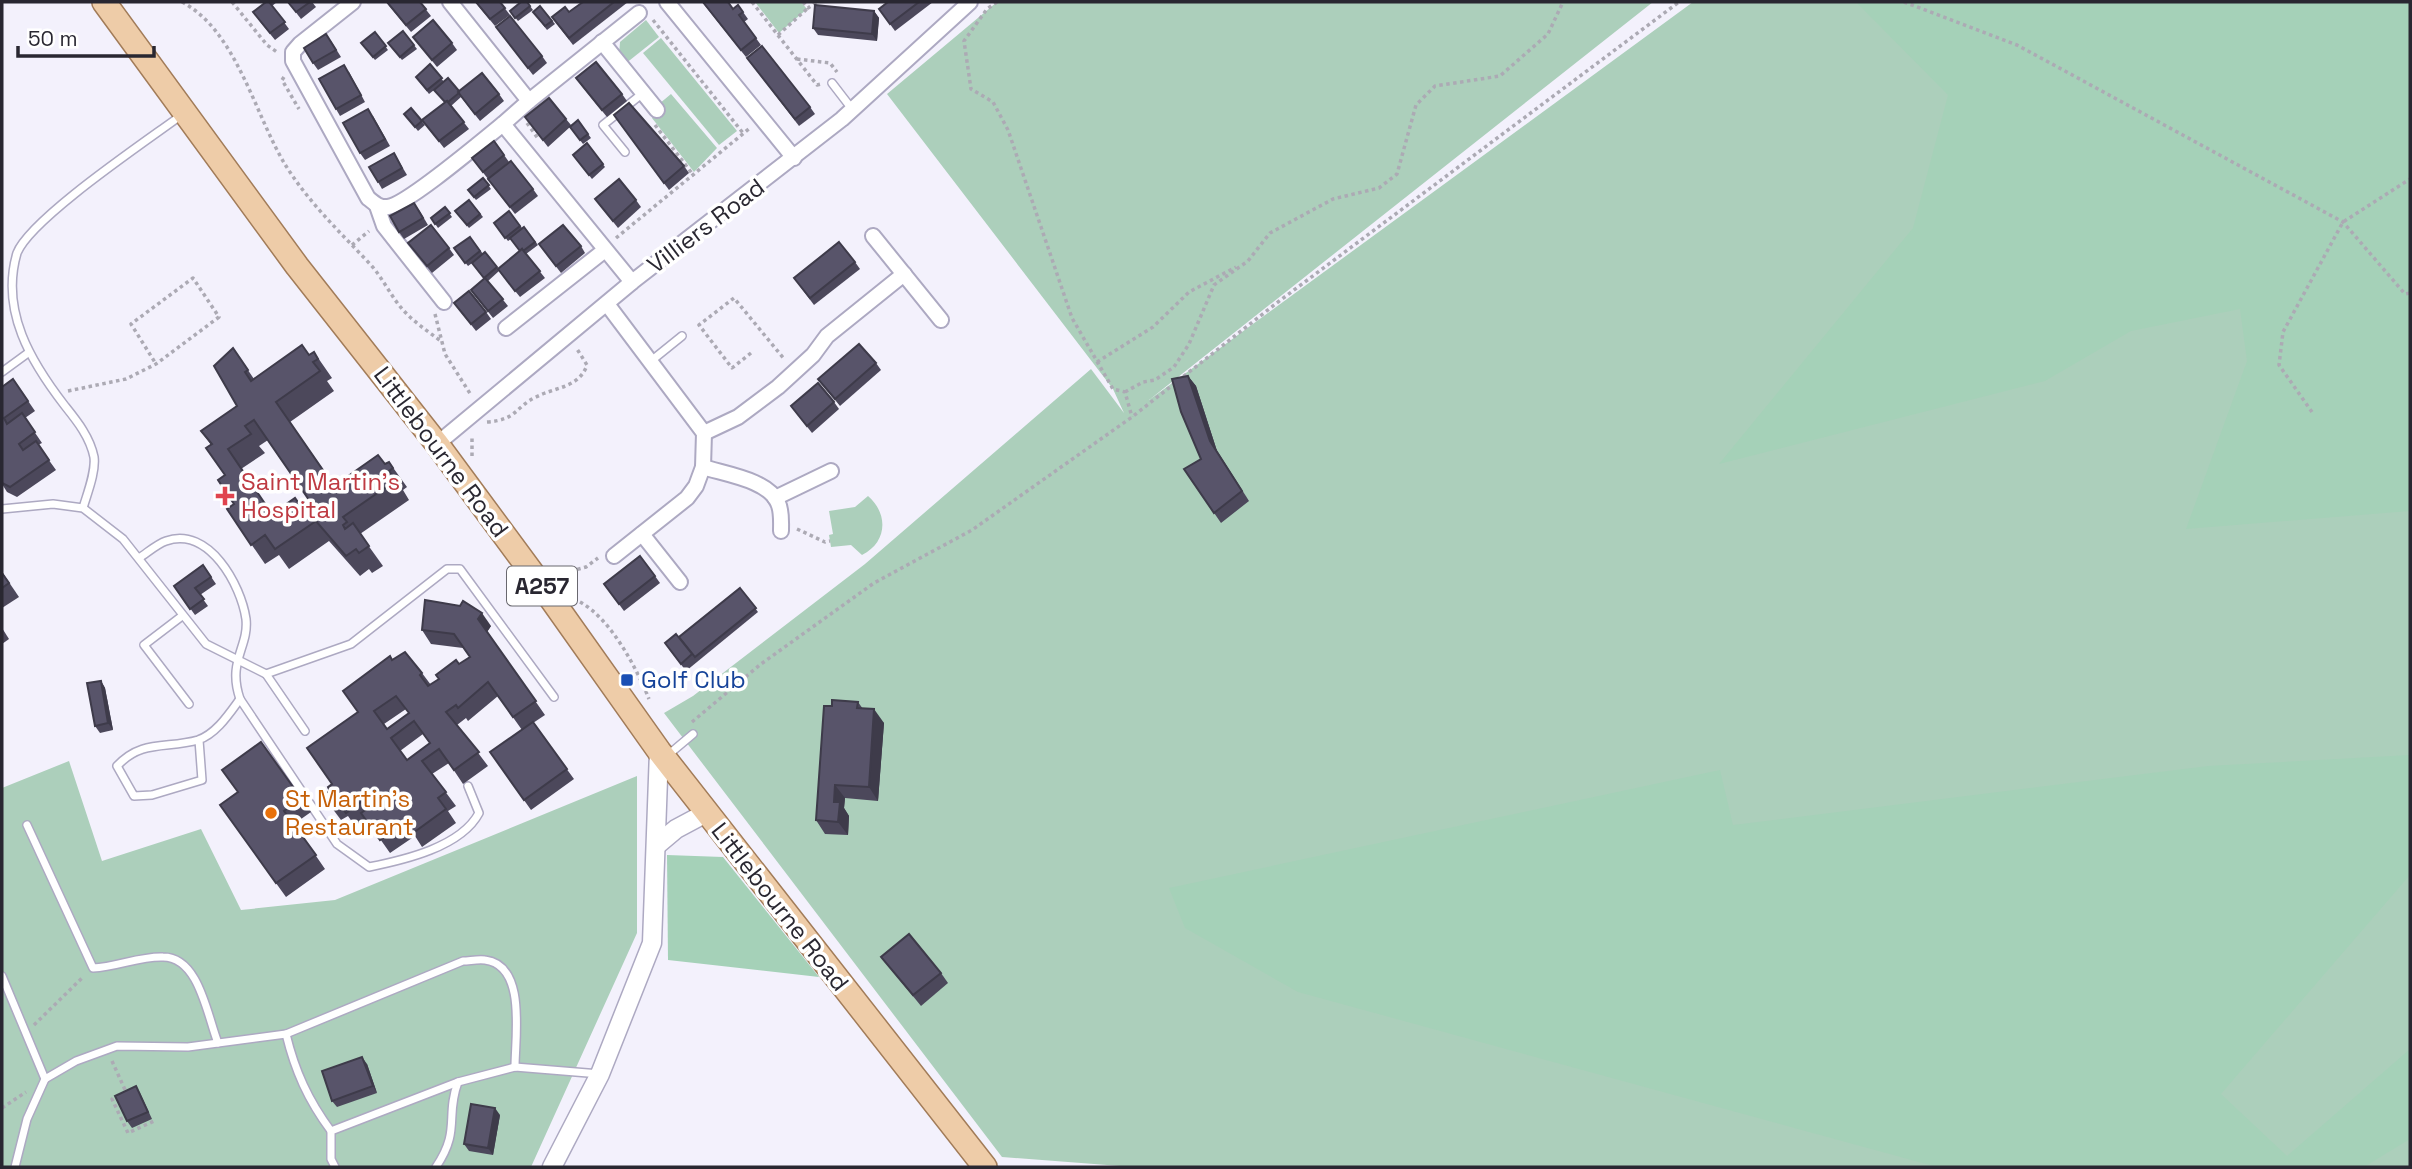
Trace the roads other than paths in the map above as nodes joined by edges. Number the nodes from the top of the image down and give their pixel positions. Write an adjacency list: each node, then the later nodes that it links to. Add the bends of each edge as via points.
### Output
1 (104, 2): 13 (main road, Littlebourne Road / A257)
2 (353, 2): 17 (street, via 300,44 293,56 368,198)
3 (450, 2): 10 (street)
4 (667, 2): 16 (street)
5 (970, 2): 12 (street, Villiers Road)
6 (646, 16): 7 (street)
7 (602, 43): 9 (street); 10 (street)
8 (832, 83): 12 (lane)
9 (643, 93): 11 (street); 15 (lane, via 603,125)
10 (529, 102): 14 (street)
11 (656, 109)
12 (852, 109): 16 (street, Villiers Road)
13 (184, 113): 22 (lane, via 39,226 17,252); 33 (main road, Littlebourne Road / A257)
14 (503, 124): 17 (street, via 389,207); 19 (street)
15 (625, 152)
16 (794, 158): 23 (street, Villiers Road)
17 (377, 206): 24 (street, via 384,226)
18 (873, 236): 20 (street)
19 (605, 250): 23 (street); 27 (street)
20 (904, 274): 26 (street); 32 (street, via 827,336 796,372 738,417)
21 (2, 276): 22 (lane)
22 (11, 279): 29 (lane, via 7,298 16,330)
23 (632, 282): 25 (street, Villiers Road)
24 (444, 302)
25 (607, 304): 30 (street); 33 (street, Villiers Road)
26 (941, 320)
27 (506, 328)
28 (682, 336): 30 (lane)
29 (29, 353): 31 (lane); 37 (lane, via 83,429 94,458)
30 (651, 361): 32 (street)
31 (2, 372)
32 (704, 433): 34 (street)
33 (437, 444): 53 (main road, Littlebourne Road / A257)
34 (704, 467): 36 (street, via 754,483); 40 (street, via 687,498)
35 (831, 471): 36 (street)
36 (775, 498): 39 (street)
37 (83, 508): 38 (lane, via 53,504); 42 (lane, via 123,539)
38 (2, 509)
39 (781, 528)
40 (642, 534): 41 (street); 43 (street)
41 (614, 556)
42 (139, 558): 44 (lane); 45 (lane, via 167,540 192,540 215,554 236,587 246,621)
43 (680, 582)
44 (182, 616): 45 (lane, via 206,644); 49 (lane, via 144,645)
45 (236, 661): 46 (lane); 48 (lane, via 234,681)
46 (267, 674): 47 (lane, via 351,644 447,569 460,569); 50 (lane)
47 (554, 697)
48 (240, 699): 52 (lane, via 223,723); 54 (lane, via 337,844 369,867 430,851 473,825 479,813)
49 (188, 704)
50 (305, 731)
51 (693, 734): 53 (lane)
52 (199, 740): 52 (lane, via 131,751 117,766 125,785 134,796 152,795 202,780)
53 (662, 754): 55 (main road, Littlebourne Road / A257); 57 (street)
54 (468, 786)
55 (706, 813): 57 (street); 70 (main road, Littlebourne Road / A257)
56 (27, 825): 60 (lane, via 93,968 163,956 181,959 191,970)
57 (657, 845): 62 (street, via 652,943)
58 (2, 976): 63 (lane)
59 (286, 1034): 60 (lane); 61 (lane, via 463,961 487,960 506,973 516,989); 65 (lane, via 309,1102)
60 (218, 1043): 63 (lane, via 117,1046)
61 (515, 1067): 62 (lane); 64 (lane)
62 (600, 1074): 69 (street)
63 (45, 1079): 66 (lane, via 27,1119)
64 (458, 1082): 65 (lane); 68 (lane, via 452,1097 452,1141)
65 (331, 1131): 67 (lane)
66 (15, 1167)
67 (335, 1167)
68 (436, 1167)
69 (552, 1167)
70 (985, 1167)

